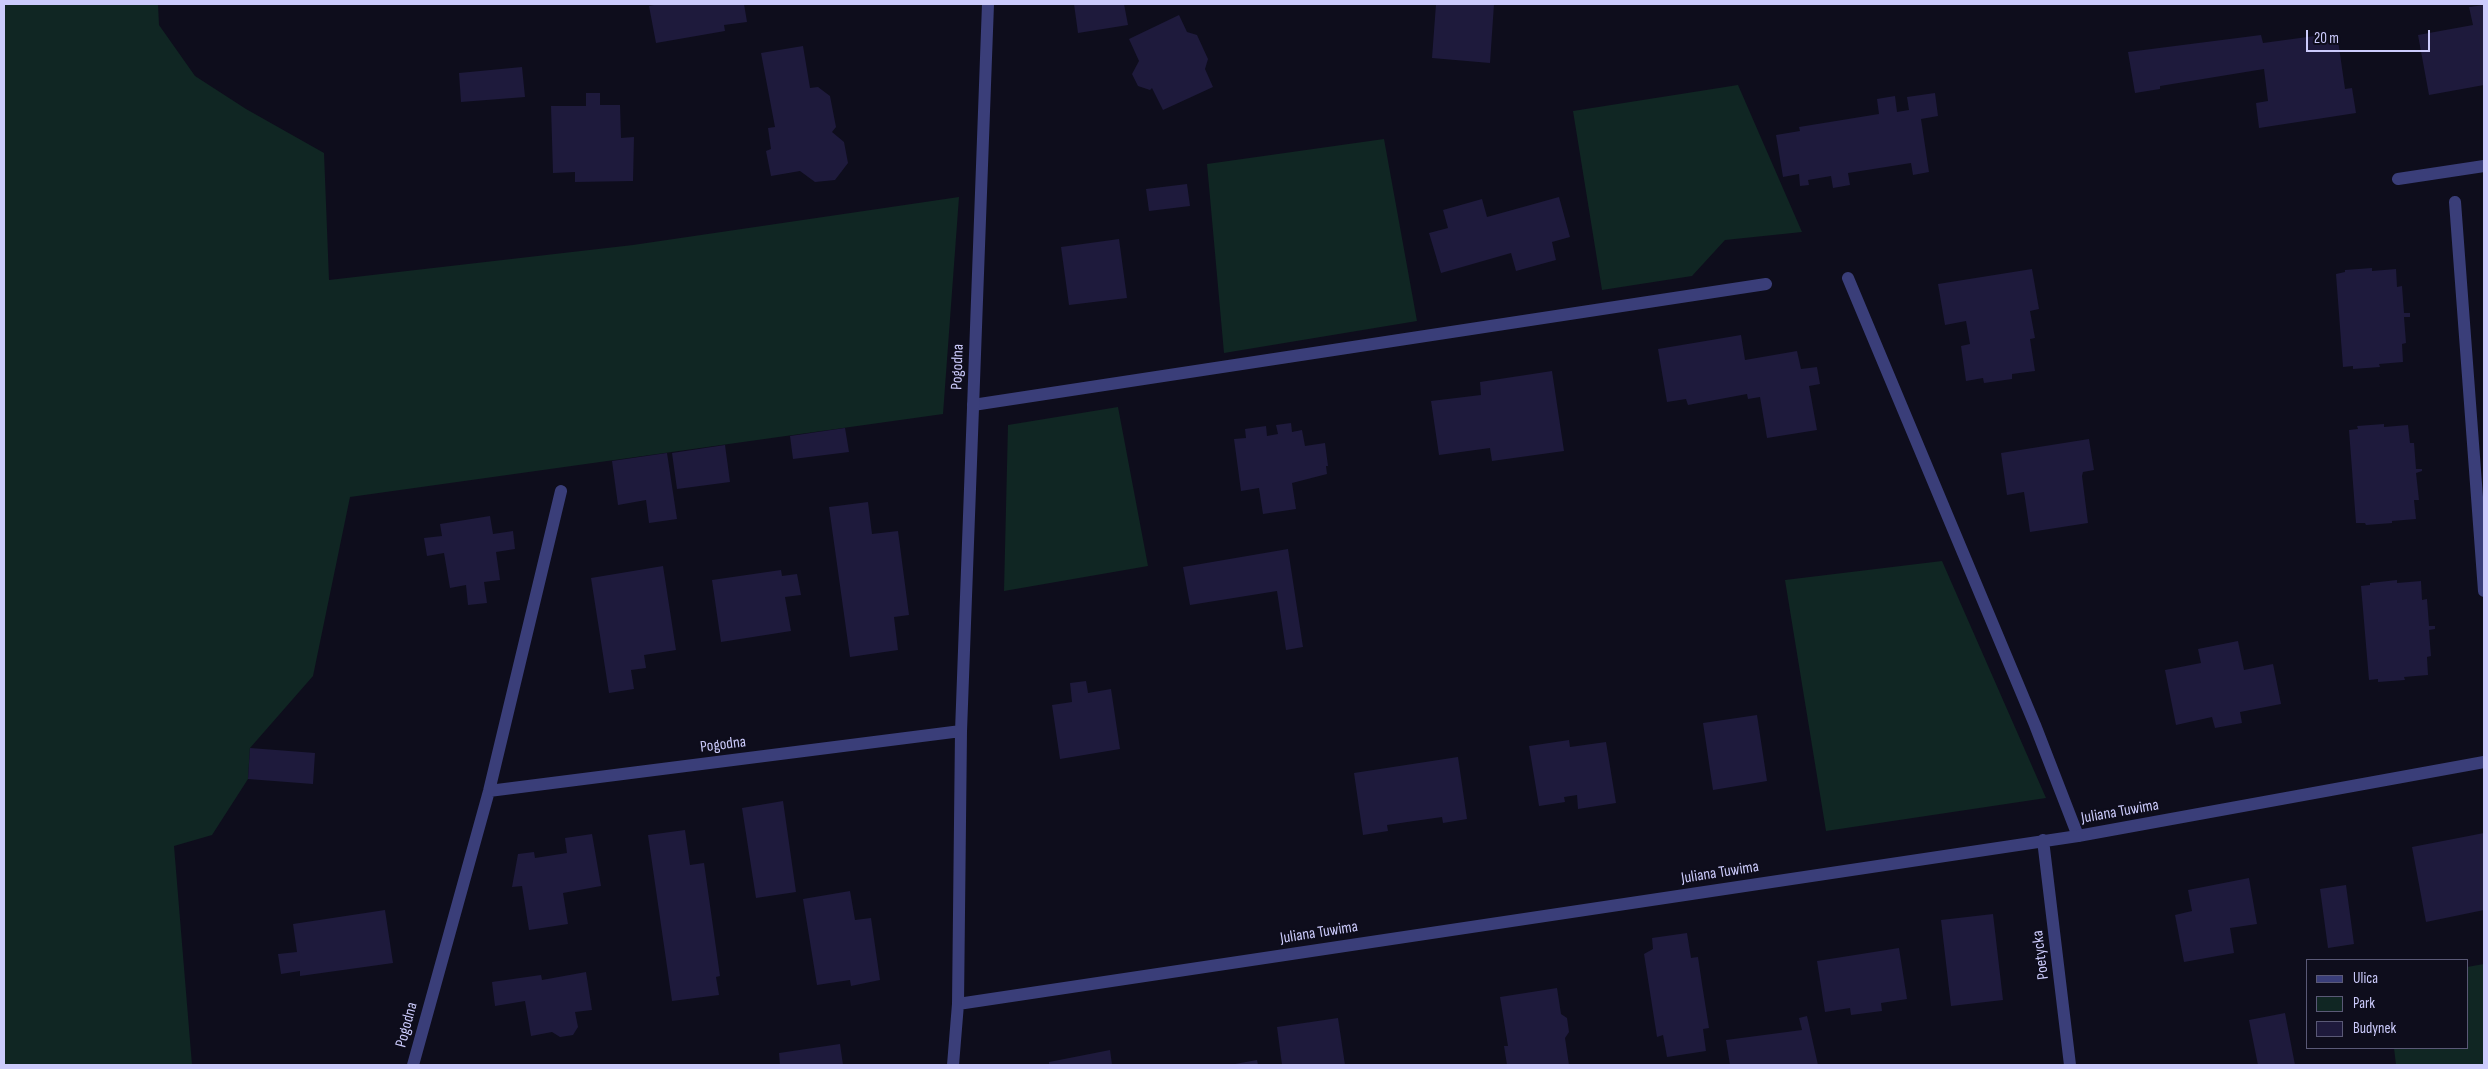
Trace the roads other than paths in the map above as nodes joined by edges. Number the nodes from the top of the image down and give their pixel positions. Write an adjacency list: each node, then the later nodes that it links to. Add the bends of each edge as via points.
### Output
1 (988, 4): 7 (street, Pogodna)
2 (2484, 166): 3 (street)
3 (2398, 179)
4 (2454, 202): 9 (street)
5 (1848, 278): 13 (street, via 2031,715)
6 (1766, 284): 7 (street)
7 (973, 404): 10 (street, Pogodna)
8 (561, 491): 12 (street, Pogodna)
9 (2484, 591)
10 (961, 731): 12 (street, Pogodna); 15 (street, Pogodna)
11 (2484, 762): 13 (street, Juliana Tuwima)
12 (489, 791): 16 (street, Pogodna)
13 (2078, 836): 14 (street, Juliana Tuwima)
14 (2044, 840): 15 (street, Juliana Tuwima); 18 (street, Poetycka)
15 (958, 1004): 17 (street, Pogodna)
16 (413, 1065)
17 (954, 1065)
18 (2070, 1065)

